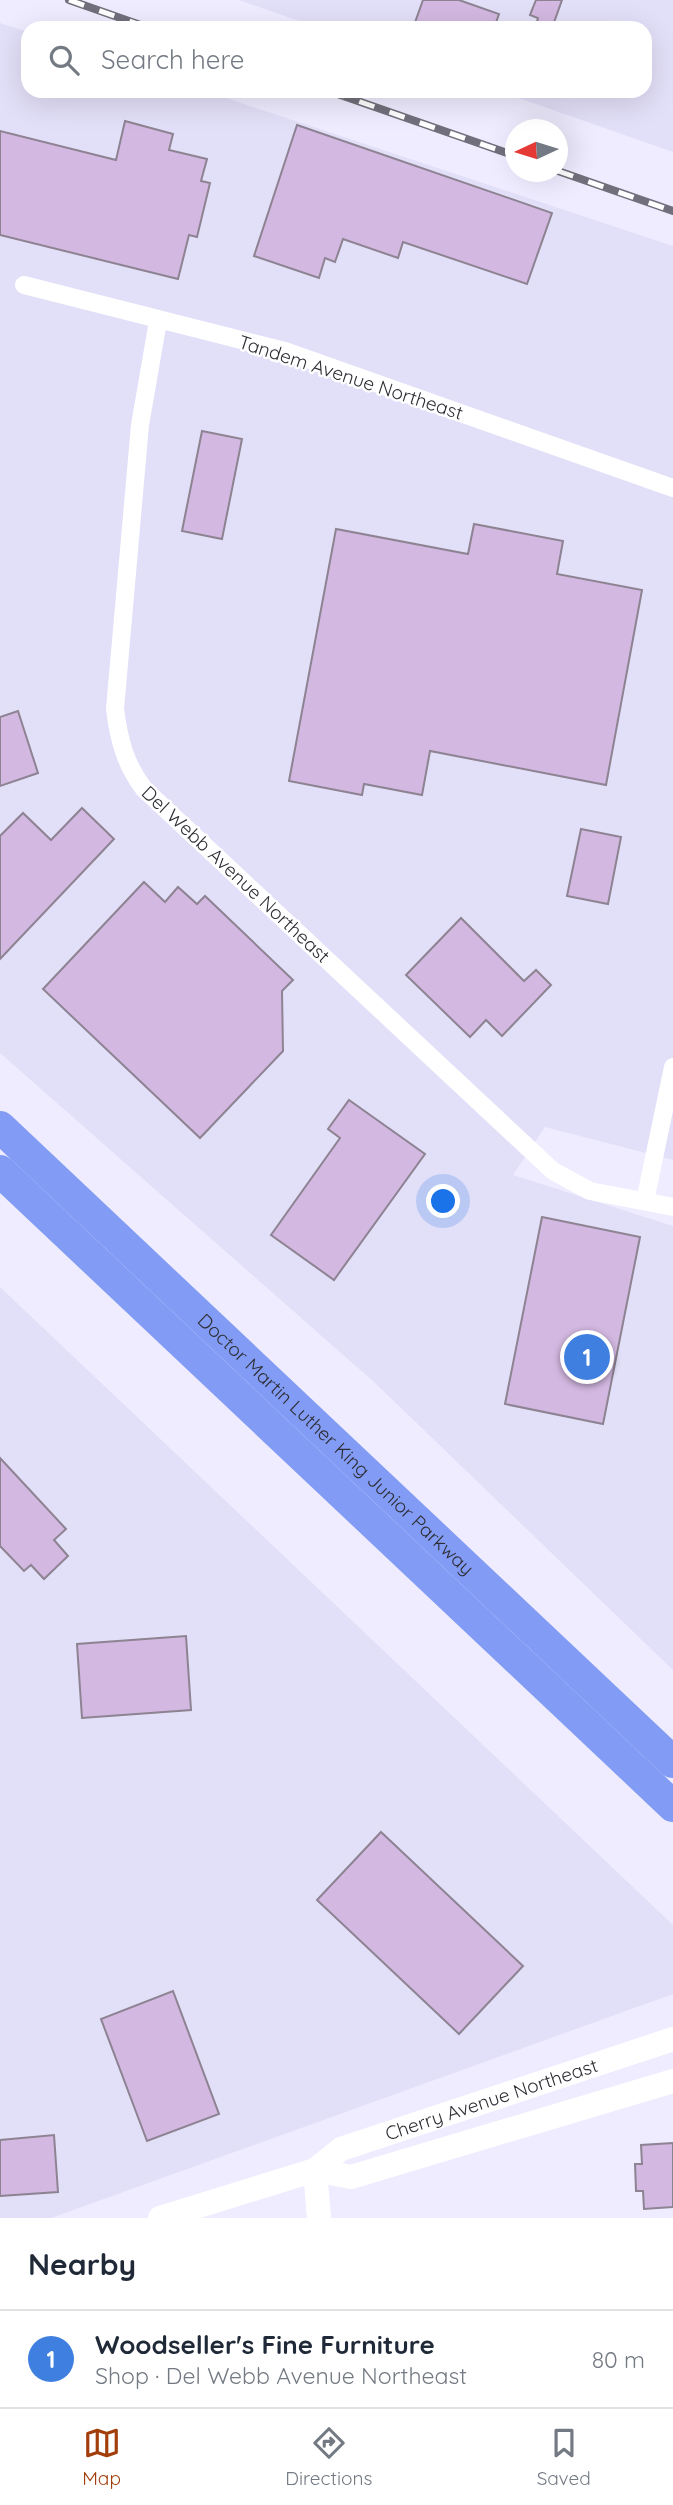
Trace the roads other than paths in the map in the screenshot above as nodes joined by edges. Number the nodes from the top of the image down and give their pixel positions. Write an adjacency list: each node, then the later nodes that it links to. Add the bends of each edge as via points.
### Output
1 (24, 285): 2 (street, Tandem Avenue Northeast)
2 (158, 321): 3 (street, Tandem Avenue Northeast, via 285,351); 7 (street, Del Webb Avenue Northeast, via 140,425 115,709 131,773 553,1171 590,1191)
3 (673, 488)
4 (673, 1067): 7 (street)
5 (0, 1127): 10 (highway, Doctor Martin Luther King Junior Parkway)
6 (0, 1171): 9 (highway, Doctor Martin Luther King Junior Parkway)
7 (645, 1202): 8 (street, Del Webb Avenue Northeast)
8 (673, 1207)
9 (505, 1646): 11 (highway, Doctor Martin Luther King Junior Parkway); 12 (highway, via 595,1749)
10 (673, 1762)
11 (673, 1806)
12 (673, 1826)
13 (673, 2039): 15 (main road, Cherry Avenue Northeast, via 341,2149)
14 (673, 2081): 15 (main road, Cherry Avenue Northeast, via 351,2177)
15 (315, 2170): 16 (main road, Cherry Avenue Northeast); 17 (main road)
16 (160, 2218)
17 (319, 2218)

